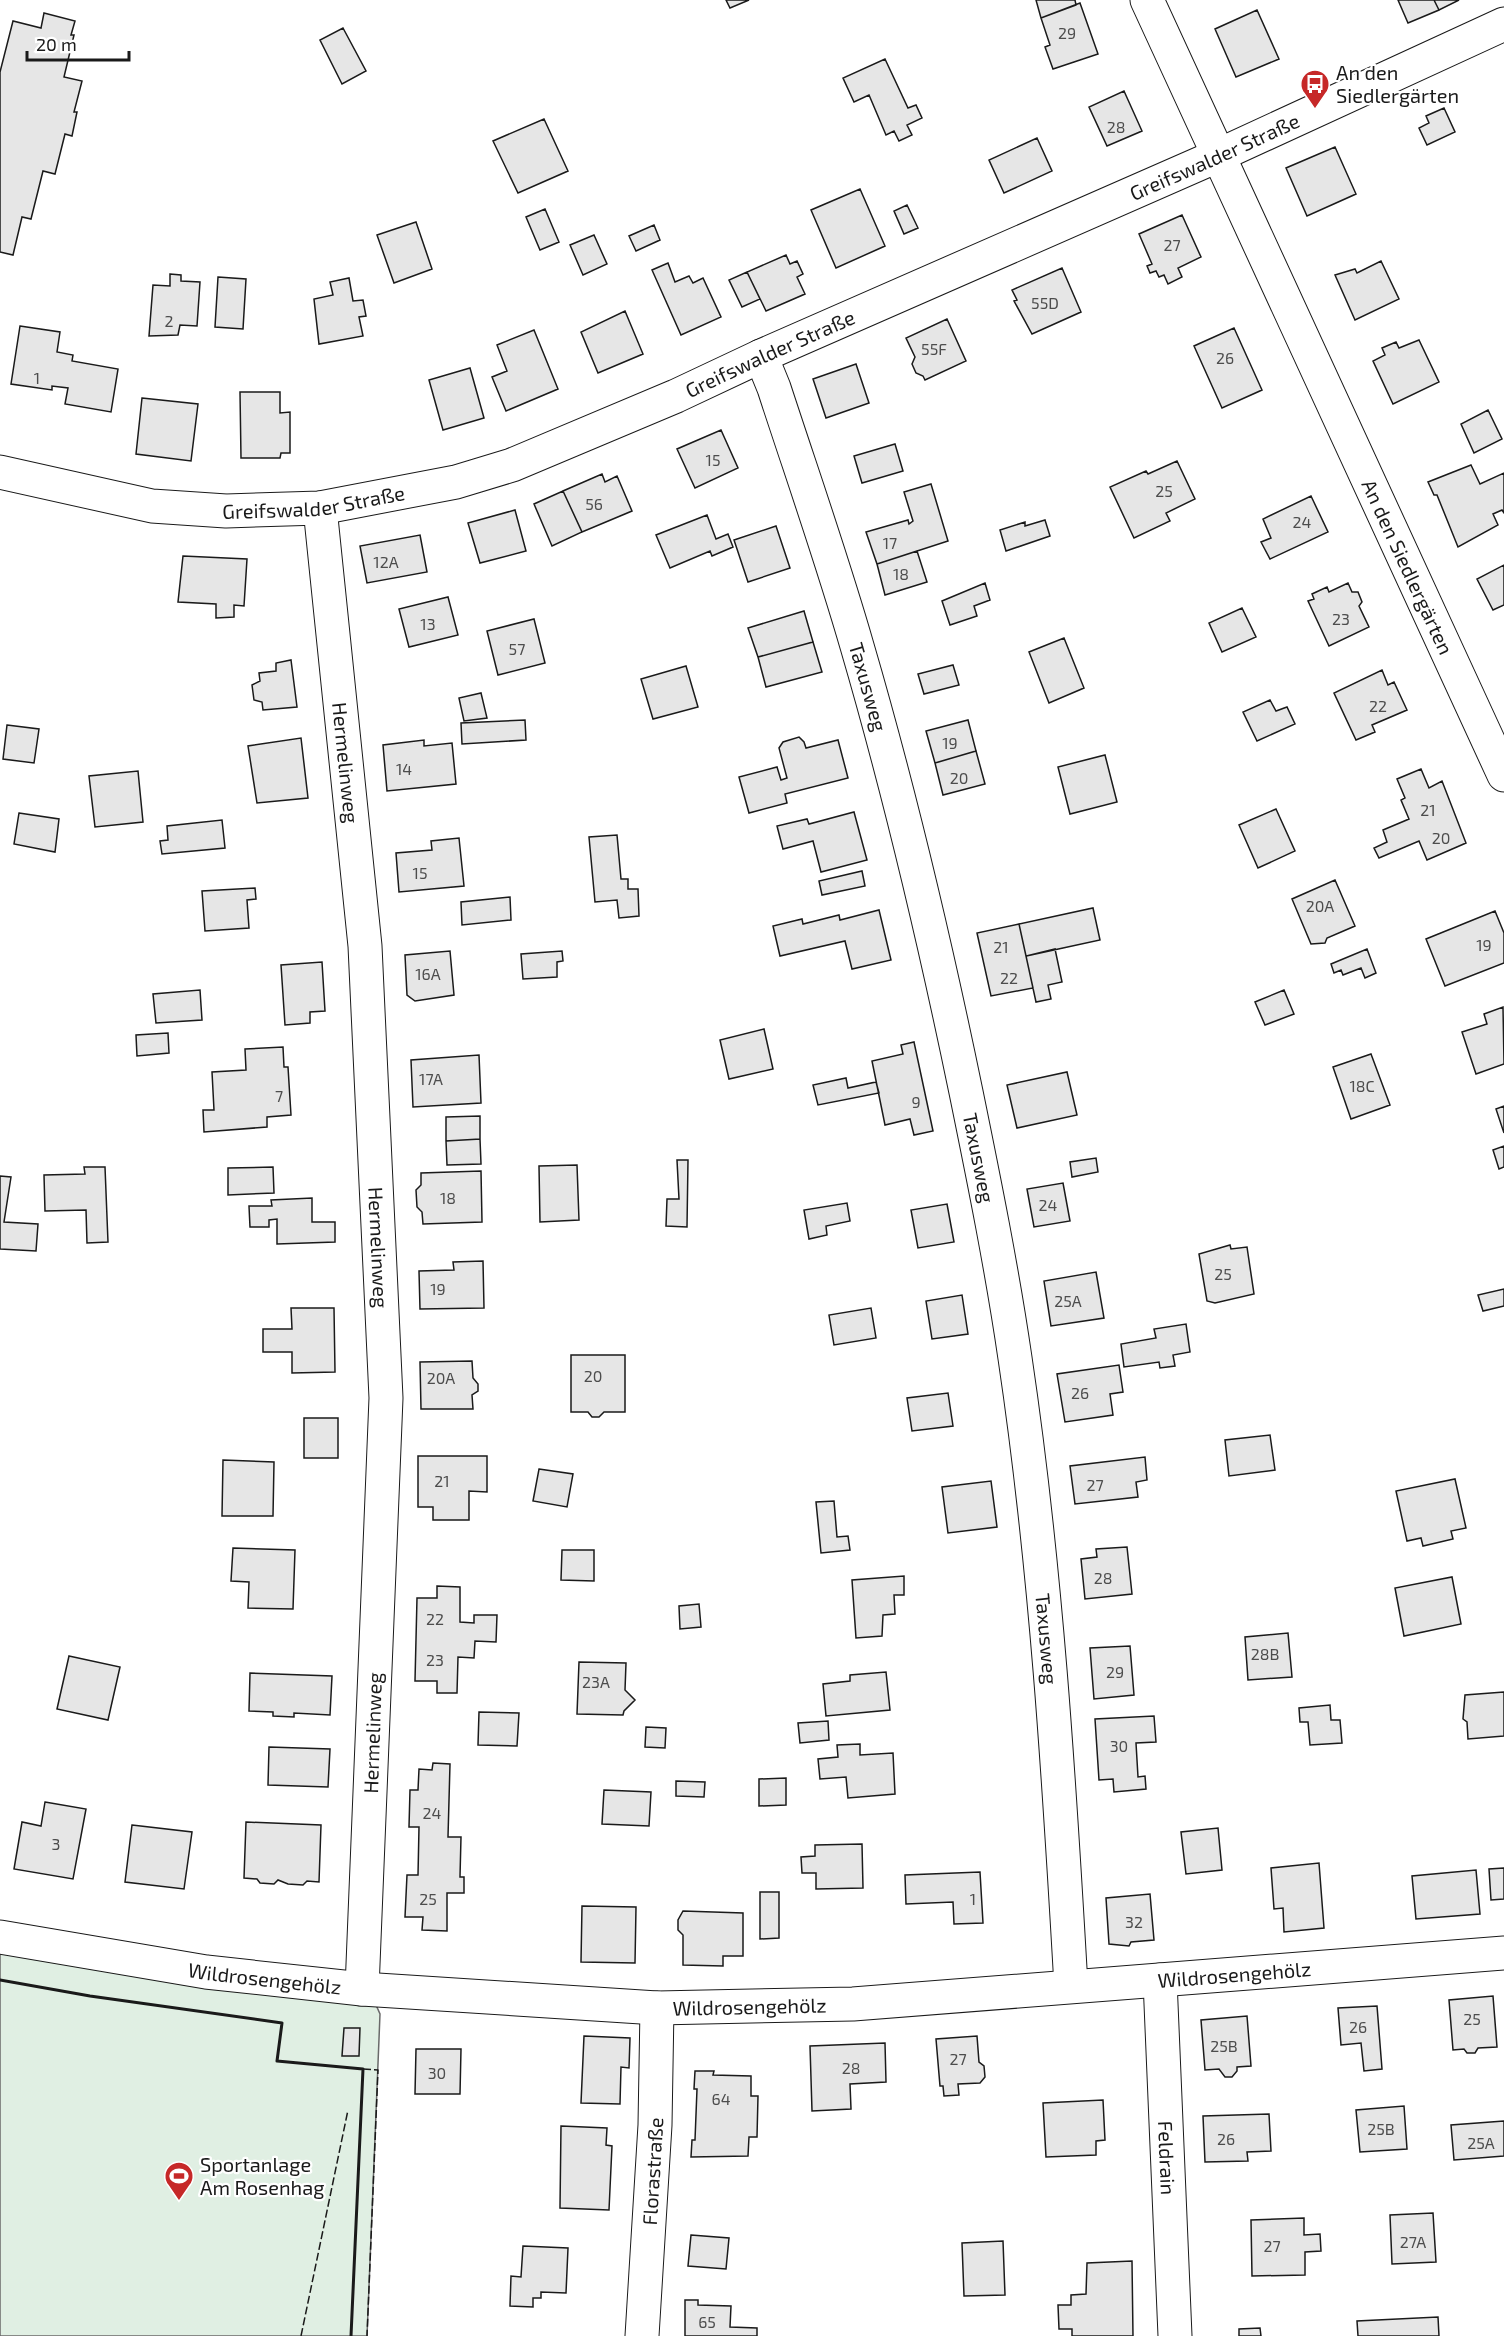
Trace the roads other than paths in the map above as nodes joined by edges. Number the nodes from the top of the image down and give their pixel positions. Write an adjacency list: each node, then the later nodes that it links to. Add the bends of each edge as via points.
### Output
1 (1147, 0): 3 (street, An den Siedlergärten)
2 (1504, 24): 3 (street, Greifswalder Straße)
3 (1217, 156): 4 (street, Greifswalder Straße); 7 (street, An den Siedlergärten)
4 (761, 356): 6 (street, Greifswalder Straße, via 512,465 415,492); 11 (street, Taxusweg, via 857,645 900,801 949,1007 986,1190 1015,1357 1042,1575 1055,1707)
5 (0, 472): 6 (street, Greifswalder Straße, via 152,506 236,511)
6 (320, 508): 12 (street, Hermelinweg, via 365,946 386,1398)
7 (1504, 775)
8 (0, 1937): 12 (street, Wildrosengehölz, via 206,1972)
9 (1504, 1953): 10 (street, Wildrosengehölz)
10 (1160, 1980): 11 (street, Wildrosengehölz); 15 (street, Feldrain)
11 (1071, 1986): 13 (street, Wildrosengehölz, via 853,2004)
12 (362, 1989): 13 (street, Wildrosengehölz)
13 (657, 2008): 14 (street, Florastraße, via 655,2125)
14 (642, 2336)
15 (1175, 2336)

